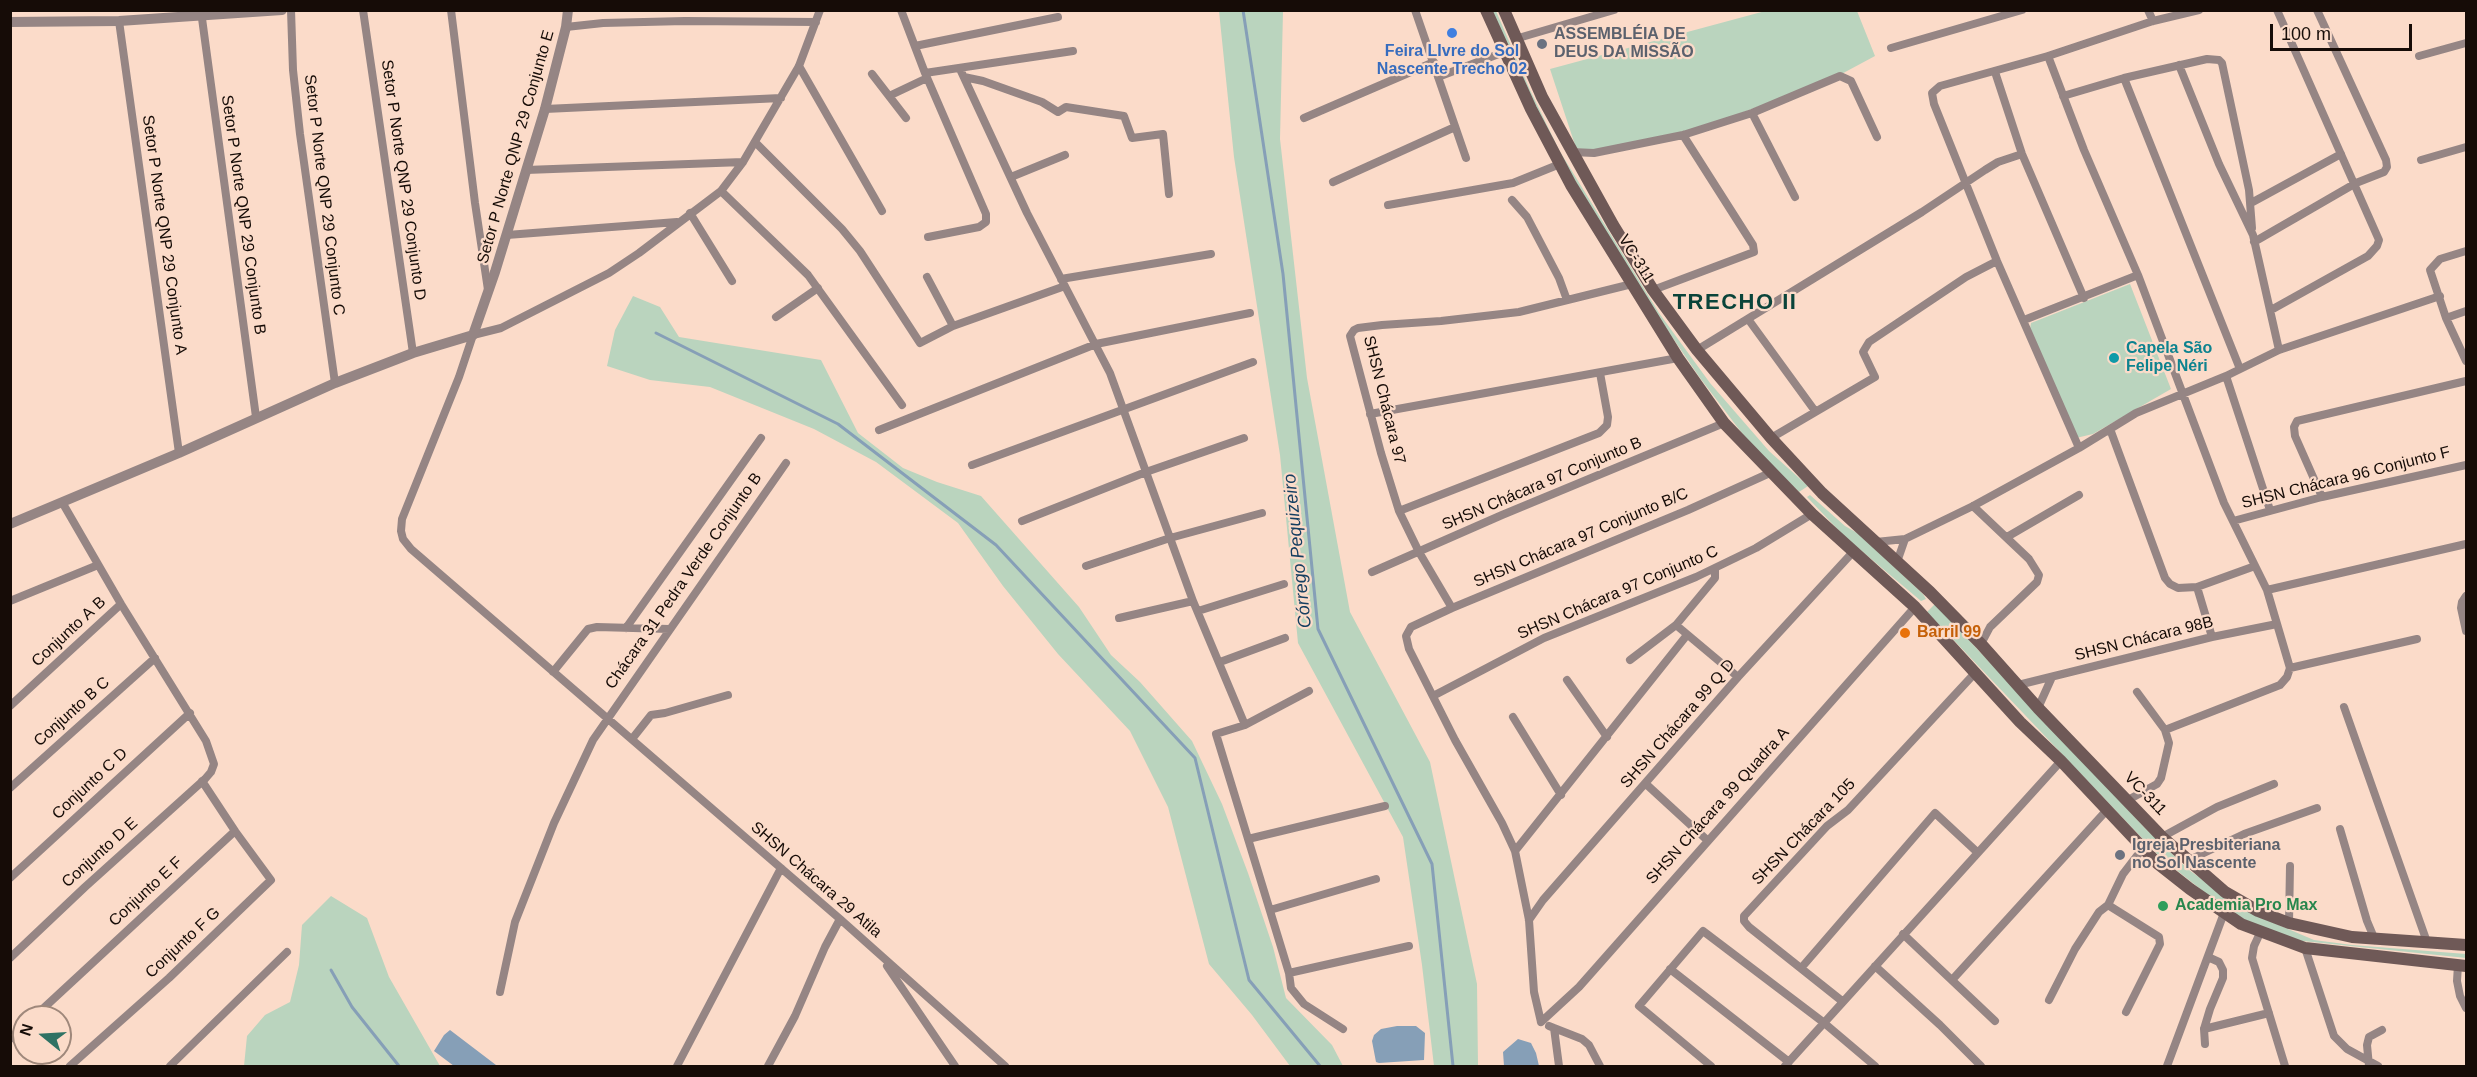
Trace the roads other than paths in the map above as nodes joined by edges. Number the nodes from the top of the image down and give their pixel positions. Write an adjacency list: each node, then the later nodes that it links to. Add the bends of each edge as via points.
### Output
1 (282, 10): 17 (street)
2 (291, 10): 115 (street, Setor P Norte QNP 29 Conjunto C, via 300,134)
3 (363, 10): 107 (street, Setor P Norte QNP 29 Conjunto D)
4 (451, 10): 91 (street, Setor P Norte QNP 29 Conjunto E)
5 (568, 10): 24 (street, Setor P Norte QNP 29 Conjunto E)
6 (820, 10): 21 (street)
7 (901, 10): 27 (street)
8 (1415, 10): 33 (street)
9 (1486, 10): 30 (main road, VC-311)
10 (1504, 10): 25 (main road, VC-311)
11 (1614, 10): 18 (street)
12 (2022, 10): 28 (street)
13 (2148, 10): 22 (street)
14 (2199, 10): 22 (street)
15 (2277, 10): 57 (street)
16 (2317, 10): 68 (street, via 2386,160 2384,172)
17 (201, 13): 20 (street); 121 (street, Setor P Norte QNP 29 Conjunto B)
18 (1592, 13): 25 (street)
19 (1059, 17): 27 (street)
20 (119, 21): 23 (street); 129 (street, Setor P Norte QNP 29 Conjunto A)
21 (816, 21): 24 (street, via 685,21); 35 (street)
22 (2152, 21): 31 (street)
23 (10, 22)
24 (566, 27): 45 (street, Setor P Norte QNP 29 Conjunto E)
25 (1515, 39): 54 (main road, VC-311)
26 (2466, 43): 32 (street)
27 (915, 46): 39 (street)
28 (1891, 48)
29 (1072, 51): 37 (street)
30 (1504, 52): 40 (street); 62 (main road, VC-311)
31 (2048, 56): 36 (street); 43 (street)
32 (2420, 56)
33 (1434, 62): 40 (street); 48 (street)
34 (2179, 65): 41 (street); 73 (street, via 2213,58 2222,63); 80 (street)
35 (799, 66): 44 (street); 75 (street)
36 (1995, 72): 56 (street); 67 (street, via 1940,86 1932,93)
37 (962, 73): 39 (street); 65 (street); 70 (street, via 1058,112 1065,107 1124,116 1132,138 1163,134)
38 (872, 74): 42 (street)
39 (926, 75): 42 (street); 79 (street, via 987,218 979,226)
40 (1438, 77): 49 (street)
41 (2124, 78): 43 (street); 111 (street)
42 (889, 96): 47 (street)
43 (2063, 96): 84 (street)
44 (781, 98): 45 (street); 52 (street)
45 (545, 109): 63 (street, Setor P Norte QNP 29 Conjunto E)
46 (1752, 113): 50 (street); 51 (street, via 1843,76 1851,81); 71 (street)
47 (906, 118)
48 (1304, 118)
49 (1455, 127): 59 (street); 66 (street)
50 (1683, 135): 55 (street); 90 (street, via 1754,252)
51 (1876, 137)
52 (755, 142): 61 (street); 102 (street, via 842,229 920,343)
53 (2466, 147): 60 (street)
54 (1572, 152): 55 (street); 64 (main road, VC-311)
55 (1594, 153): 64 (street)
56 (2022, 154): 67 (street, via 1998,162); 93 (street)
57 (2341, 154): 68 (street); 73 (street)
58 (1065, 155): 65 (street)
59 (1467, 158)
60 (2421, 160)
61 (743, 162): 63 (street); 69 (street)
62 (1560, 164): 74 (street, via 1513,183); 88 (main road, VC-311)
63 (526, 170): 78 (street, Setor P Norte QNP 29 Conjunto E)
64 (1581, 170): 90 (main road, VC-311)
65 (1011, 177): 87 (street)
66 (1333, 182)
67 (1967, 183): 83 (street); 100 (street)
68 (2356, 183): 80 (street); 95 (street, via 2377,233 2377,246 2368,256)
69 (721, 191): 76 (street); 89 (street)
70 (1169, 194)
71 (1795, 197)
72 (1512, 200): 94 (street, via 1525,213)
73 (2251, 203): 80 (street)
74 (1388, 205)
75 (882, 211)
76 (690, 213): 77 (street); 86 (street)
77 (678, 222): 78 (street); 103 (street, via 609,273 501,328)
78 (507, 235): 91 (street, Setor P Norte QNP 29 Conjunto E)
79 (928, 237)
80 (2253, 238): 95 (street)
81 (2466, 251): 92 (street, via 2435,262 2430,270)
82 (1211, 254): 87 (street)
83 (1997, 261): 101 (street); 119 (street, via 1966,277 1869,342 1863,352 1875,377)
84 (2138, 275): 93 (street); 116 (street)
85 (927, 277): 102 (street)
86 (732, 280)
87 (1063, 283): 102 (street); 104 (street)
88 (1632, 284): 94 (street, SHSN Chácara 97); 108 (main road, VC-311)
89 (818, 288): 98 (street); 117 (street)
90 (1653, 290): 105 (main road, VC-311)
91 (489, 292): 103 (street, Setor P Norte QNP 29 Conjunto E)
92 (2440, 296): 99 (street); 106 (street)
93 (2084, 298): 101 (street)
94 (1567, 300): 120 (street, SHSN Chácara 97, via 1519,312 1354,330 1350,339)
95 (2271, 310): 106 (street)
96 (2466, 311): 99 (street)
97 (1250, 313): 104 (street)
98 (776, 317)
99 (2446, 318): 109 (street)
100 (1748, 319): 105 (street); 119 (street)
101 (2024, 320): 128 (street)
102 (953, 326)
103 (473, 335): 107 (street); 188 (street, SHSN Chácara 29 Atila, via 400,531 407,544)
104 (1096, 344): 118 (street); 124 (street)
105 (1697, 350): 127 (main road, VC-311)
106 (2279, 350): 111 (street)
107 (413, 353): 115 (street)
108 (1678, 358): 112 (street); 122 (main road, VC-311)
109 (2466, 361)
110 (1253, 362): 118 (street)
111 (2240, 369): 113 (street)
112 (1600, 374): 120 (street); 142 (street, via 1608,417 1607,425 1599,433)
113 (2226, 376): 116 (street); 141 (street)
114 (2465, 381): 137 (street, via 2300,420 2294,427 2295,436)
115 (335, 383): 121 (street)
116 (2182, 393): 123 (street); 145 (street)
117 (902, 405)
118 (1122, 408): 131 (street); 133 (street)
119 (1815, 411): 127 (street)
120 (1370, 414): 142 (street, SHSN Chácara 97)
121 (256, 417): 129 (street)
122 (1724, 423): 134 (main road, VC-311); 152 (street, SHSN Chácara 97 Conjunto B)
123 (2110, 429): 128 (street); 161 (street, via 2165,578 2178,588)
124 (879, 430)
125 (761, 438): 175 (street)
126 (1244, 438): 133 (street)
127 (1771, 438): 135 (main road, VC-311)
128 (2079, 448): 139 (street)
129 (179, 453): 138 (street)
130 (786, 463): 176 (street, Chácara 31 Pedra Verde Conjunto B)
131 (972, 465)
132 (2466, 465): 137 (street, SHSN Chácara 96 Conjunto F)
133 (1146, 472): 144 (street); 148 (street)
134 (1772, 472): 140 (main road, VC-311); 168 (street, SHSN Chácara 97 Conjunto B/C)
135 (1822, 493): 140 (main road, via 1808,491 1803,497); 149 (main road, VC-311)
136 (2079, 495): 147 (street)
137 (2322, 497): 141 (street, SHSN Chácara 96 Conjunto F)
138 (62, 502): 146 (street); 155 (street)
139 (1973, 506): 147 (street); 150 (street)
140 (1807, 509): 153 (main road, VC-311); 158 (street, SHSN Chácara 97 Conjunto C, via 1756,548)
141 (2270, 510): 145 (street, SHSN Chácara 96 Conjunto F)
142 (1400, 511): 152 (street, SHSN Chácara 97)
143 (1262, 513): 148 (street)
144 (1022, 521)
145 (2233, 521): 157 (street)
146 (10, 524)
147 (2007, 537): 174 (street, via 2039,575 2037,582)
148 (1170, 538): 156 (street); 165 (street)
149 (1872, 539): 150 (street); 154 (main road, VC-311)
150 (1905, 539): 154 (street)
151 (2466, 544): 162 (street)
152 (1419, 552): 159 (street, SHSN Chácara 97 Conjunto B); 168 (street, SHSN Chácara 97)
153 (1853, 552): 169 (main road, VC-311); 191 (street, SHSN Chácara 99 Q D)
154 (1898, 562): 163 (main road, VC-311)
155 (98, 565): 166 (street); 167 (street)
156 (1086, 566)
157 (2255, 566): 161 (street); 162 (street)
158 (1715, 568): 173 (street, via 1715,578); 197 (street, SHSN Chácara 97 Conjunto C, via 1544,638)
159 (1372, 572)
160 (1284, 584): 170 (street)
161 (2197, 587): 180 (street)
162 (2266, 590): 172 (street)
163 (1930, 592): 169 (main road, via 1932,603); 177 (main road, VC-311)
164 (2466, 596): 178 (street, via 2460,608)
165 (1193, 601): 170 (street); 171 (street)
166 (10, 602)
167 (121, 604): 184 (street); 198 (street, Conjunto A B)
168 (1452, 608): 197 (street, SHSN Chácara 97 Conjunto B/C, via 1411,627 1406,636)
169 (1915, 608): 189 (main road); 224 (street, SHSN Chácara 99 Quadra A)
170 (1198, 611): 186 (street)
171 (1119, 618)
172 (2277, 624): 180 (street, SHSN Chácara 98B); 187 (street)
173 (1676, 625): 179 (street); 185 (street)
174 (1990, 627): 177 (street); 183 (street)
175 (626, 628): 176 (street); 188 (street, via 588,629)
176 (669, 629): 202 (street, Chácara 31 Pedra Verde Conjunto B)
177 (1969, 631): 183 (main road, VC-311)
178 (2466, 631)
179 (1687, 635): 191 (street); 206 (street)
180 (2212, 637): 190 (street, SHSN Chácara 98B)
181 (1285, 638): 186 (street)
182 (2417, 639): 187 (street)
183 (1981, 644): 193 (main road, VC-311)
184 (154, 658): 201 (street); 213 (street, Conjunto B C)
185 (1630, 660)
186 (1220, 662): 204 (street)
187 (2290, 668): 205 (street, via 2280,685)
188 (553, 672): 202 (street, SHSN Chácara 29 Atila)
189 (1975, 673): 208 (main road); 256 (street, SHSN Chácara 105, via 1744,916 1749,927)
190 (2052, 676): 193 (street, SHSN Chácara 98B); 200 (street)
191 (1738, 677): 211 (street, SHSN Chácara 99 Q D)
192 (1567, 680): 206 (street)
193 (2018, 685): 200 (main road, VC-311)
194 (1309, 691): 204 (street)
195 (2137, 692): 205 (street)
196 (728, 695): 207 (street, via 651,715)
197 (1433, 696): 226 (street)
198 (10, 706)
199 (2344, 707): 246 (street, via 2422,927)
200 (2038, 708): 210 (main road, VC-311)
201 (190, 713): 209 (street, Conjunto D E, via 214,758 211,772); 231 (street, Conjunto C D)
202 (607, 717): 207 (street, SHSN Chácara 29 Atila); 260 (street, via 568,790 529,886 515,922)
203 (1513, 717): 215 (street)
204 (1245, 725): 223 (street, via 1216,734)
205 (2165, 730): 216 (street, via 2169,743 2161,778)
206 (1607, 737): 215 (street)
207 (632, 739): 230 (street, SHSN Chácara 29 Atila)
208 (2061, 761): 214 (main road); 227 (street)
209 (202, 781): 221 (street); 253 (street, Conjunto D E)
210 (2109, 781): 214 (main road, via 2084,770 2082,780); 216 (main road, VC-311)
211 (1646, 784): 224 (street); 239 (street, SHSN Chácara 99 Q D)
212 (2274, 784): 222 (street, via 2217,807)
213 (10, 788)
214 (2086, 789): 219 (main road)
215 (1561, 795): 226 (street)
216 (2128, 800): 222 (main road, VC-311)
217 (1385, 806): 223 (street)
218 (2317, 808): 228 (street, via 2244,834)
219 (2106, 811): 225 (main road); 259 (street)
220 (2340, 829): 240 (street)
221 (235, 831): 263 (street, Conjunto E F); 277 (street, Conjunto F G, via 271,880)
222 (2162, 837): 228 (main road, VC-311)
223 (1248, 839): 235 (street)
224 (1707, 840): 268 (street, SHSN Chácara 99 Quadra A, via 1579,987)
225 (2143, 848): 233 (street, via 2123,874); 236 (main road)
226 (1515, 851): 239 (street)
227 (1977, 852): 243 (street); 256 (street, via 1935,813)
228 (2187, 861): 237 (main road, VC-311, via 2225,892)
229 (2289, 866): 234 (street)
230 (780, 868): 238 (street, SHSN Chácara 29 Atila); 279 (street)
231 (10, 878)
232 (1376, 879): 235 (street)
233 (2108, 905): 261 (street, via 2075,949); 265 (street, via 2159,937 2160,944)
234 (2287, 908): 237 (street); 241 (street)
235 (1270, 910): 258 (street)
236 (2224, 913): 242 (main road); 252 (street)
237 (2274, 917): 241 (main road, VC-311)
238 (840, 919): 251 (street, SHSN Chácara 29 Atila); 280 (street)
239 (1529, 920): 268 (street, via 1534,992)
240 (2367, 921): 244 (street); 245 (street)
241 (2289, 923): 244 (main road, VC-311)
242 (2261, 932): 249 (main road); 266 (street, via 2252,958)
243 (1903, 934): 254 (street); 259 (street)
244 (2352, 937): 245 (main road, VC-311)
245 (2375, 940): 246 (main road, VC-311)
246 (2422, 941): 247 (main road, VC-311)
247 (2466, 945)
248 (1409, 946): 258 (street)
249 (2305, 948): 255 (main road); 276 (street, via 2334,1036)
250 (287, 952): 278 (street)
251 (880, 956): 281 (street); 282 (street, SHSN Chácara 29 Atila)
252 (2208, 957): 272 (street, via 2219,962 2223,978); 288 (street)
253 (10, 958)
254 (1875, 966): 262 (street); 287 (street)
255 (2462, 966): 264 (street, via 2457,981)
256 (1802, 967): 262 (street, SHSN Chácara 105)
257 (1670, 969): 269 (street, via 1703,930); 275 (street); 285 (street, via 1638,1006)
258 (1289, 973): 271 (street, via 1294,995)
259 (1952, 981): 267 (street)
260 (500, 992)
261 (2049, 1000)
262 (1842, 1001): 269 (street)
263 (47, 1005)
264 (2466, 1008)
265 (2126, 1012)
266 (2269, 1013): 272 (street); 289 (street)
267 (1995, 1021)
268 (1541, 1022): 270 (street)
269 (1823, 1022): 275 (street); 286 (street)
270 (1554, 1028): 283 (street); 284 (street, via 1582,1039)
271 (1343, 1029)
272 (2204, 1029): 274 (street)
273 (2382, 1030): 276 (street, via 2368,1036)
274 (2205, 1044)
275 (1787, 1064)
276 (2368, 1064): 290 (street)
277 (70, 1066)
278 (170, 1066)
279 (677, 1066)
280 (768, 1066)
281 (955, 1066)
282 (1005, 1066)
283 (1559, 1066)
284 (1600, 1066)
285 (1711, 1066)
286 (1875, 1066)
287 (1981, 1066)
288 (2166, 1066)
289 (2285, 1066)
290 (2378, 1066)

